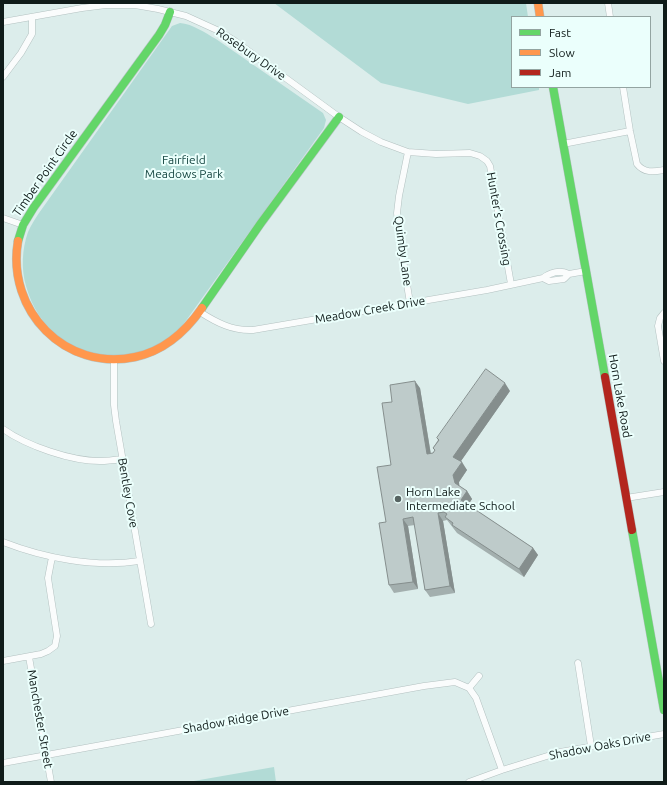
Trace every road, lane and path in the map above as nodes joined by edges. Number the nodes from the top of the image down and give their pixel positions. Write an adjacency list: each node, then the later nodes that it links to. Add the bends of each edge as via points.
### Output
1 (538, 3): 4 (street)
2 (608, 3): 5 (street)
3 (170, 12): 6 (street, Rosebury Drive, via 148,7 106,5); 11 (street, Rosebury Drive, via 192,18 219,31); 18 (street, Timber Point Circle, via 159,35)
4 (540, 16)
5 (610, 16)
6 (32, 17): 7 (street, Rosebury Drive); 8 (street, via 32,34)
7 (3, 22)
8 (3, 77)
9 (553, 88): 13 (street, Horn Lake Road)
10 (622, 88): 12 (street)
11 (339, 117): 14 (street, Rosebury Drive, via 381,142); 22 (street, Timber Point Circle)
12 (630, 131): 13 (street); 16 (street, via 637,164 653,172)
13 (563, 144): 19 (street, Horn Lake Road)
14 (408, 152): 15 (street, Rosebury Drive, via 470,153); 21 (street, Quimby Lane, via 397,213)
15 (482, 157): 20 (street, Hunter's Crossing, via 490,166)
16 (664, 170)
17 (3, 218): 18 (street)
18 (23, 225): 25 (street, Timber Point Circle, via 17,275 25,302 35,320 56,341 74,352)
19 (586, 272): 20 (street, Meadow Creek Drive, via 569,274 564,279 549,281 543,278); 29 (street, Horn Lake Road)
20 (511, 284): 21 (street, Meadow Creek Drive)
21 (410, 303): 22 (street, Meadow Creek Drive, via 244,331 226,326)
22 (200, 312): 25 (street, Timber Point Circle, via 183,331 159,348 139,356)
23 (663, 314): 24 (street, via 658,326)
24 (664, 360)
25 (114, 361): 27 (street, Bentley Cove, via 114,405)
26 (3, 430): 27 (street, via 33,446 68,456 100,461)
27 (122, 459): 32 (street, Bentley Cove)
28 (664, 492): 29 (street)
29 (626, 498): 39 (street, Horn Lake Road)
30 (3, 542): 31 (street)
31 (52, 557): 32 (street, via 93,562); 34 (street, via 48,578 57,636 55,646)
32 (139, 561): 33 (street, Bentley Cove)
33 (151, 624)
34 (29, 657): 35 (street); 42 (street, Manchester Street)
35 (3, 662)
36 (578, 663): 41 (street)
37 (479, 676): 38 (street)
38 (469, 688): 42 (street, Shadow Ridge Drive, via 455,682 424,686); 44 (street, via 476,698)
39 (664, 710)
40 (664, 734): 41 (street, Shadow Oaks Drive)
41 (591, 746): 44 (street, Shadow Oaks Drive, via 553,753)
42 (46, 755): 43 (street, Shadow Ridge Drive); 45 (street, Manchester Street)
43 (3, 763)
44 (502, 770): 46 (street, Shadow Oaks Drive)
45 (51, 782)
46 (469, 782)

